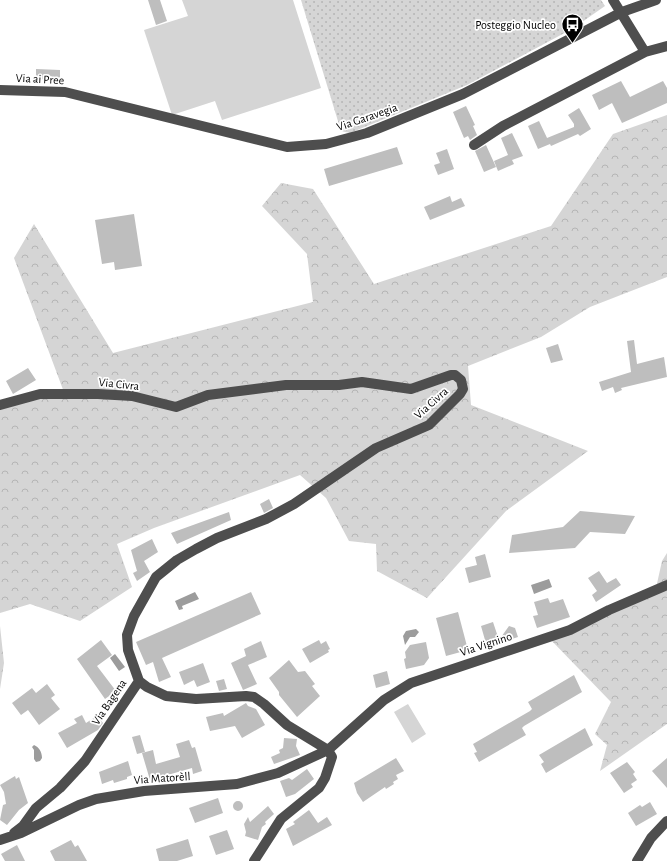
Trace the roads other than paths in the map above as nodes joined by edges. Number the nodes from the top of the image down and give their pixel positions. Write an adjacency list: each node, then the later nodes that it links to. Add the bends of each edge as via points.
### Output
1 (613, 0): 3 (street)
2 (656, 0): 3 (street, Via Garavegia)
3 (622, 12): 5 (street); 7 (street, Via Garavegia, via 463,94 367,133 326,144 287,147)
4 (667, 46): 5 (street)
5 (645, 52): 8 (street, via 503,126)
6 (0, 90): 7 (street, Via ai Pree, via 65,92)
7 (79, 95)
8 (474, 145)
9 (0, 405): 11 (street, Via Civra, via 40,394 98,394 132,396 176,407 214,394 286,385 339,385 362,382 411,389 450,375 456,375 461,380 463,389 460,394 429,425 376,448 294,504 266,519 217,538 164,569 148,590 127,635 128,650)
10 (667, 585): 12 (street, Via Vignino, via 570,630 411,683 384,700)
11 (139, 681): 12 (street, Via Bagena, via 166,696 196,699 254,697 287,725); 13 (street, Via Bagena, via 84,761 60,788)
12 (328, 750): 15 (street, Via Matorèll, via 290,768 251,782 123,794 79,805); 17 (street, via 332,761 319,788 281,819)
13 (34, 810): 15 (street); 16 (street, Via Bagena, via 23,826)
14 (667, 821): 18 (street, via 651,838)
15 (41, 824): 16 (street, Via Matorèll)
16 (4, 839)
17 (254, 861)
18 (637, 861)

